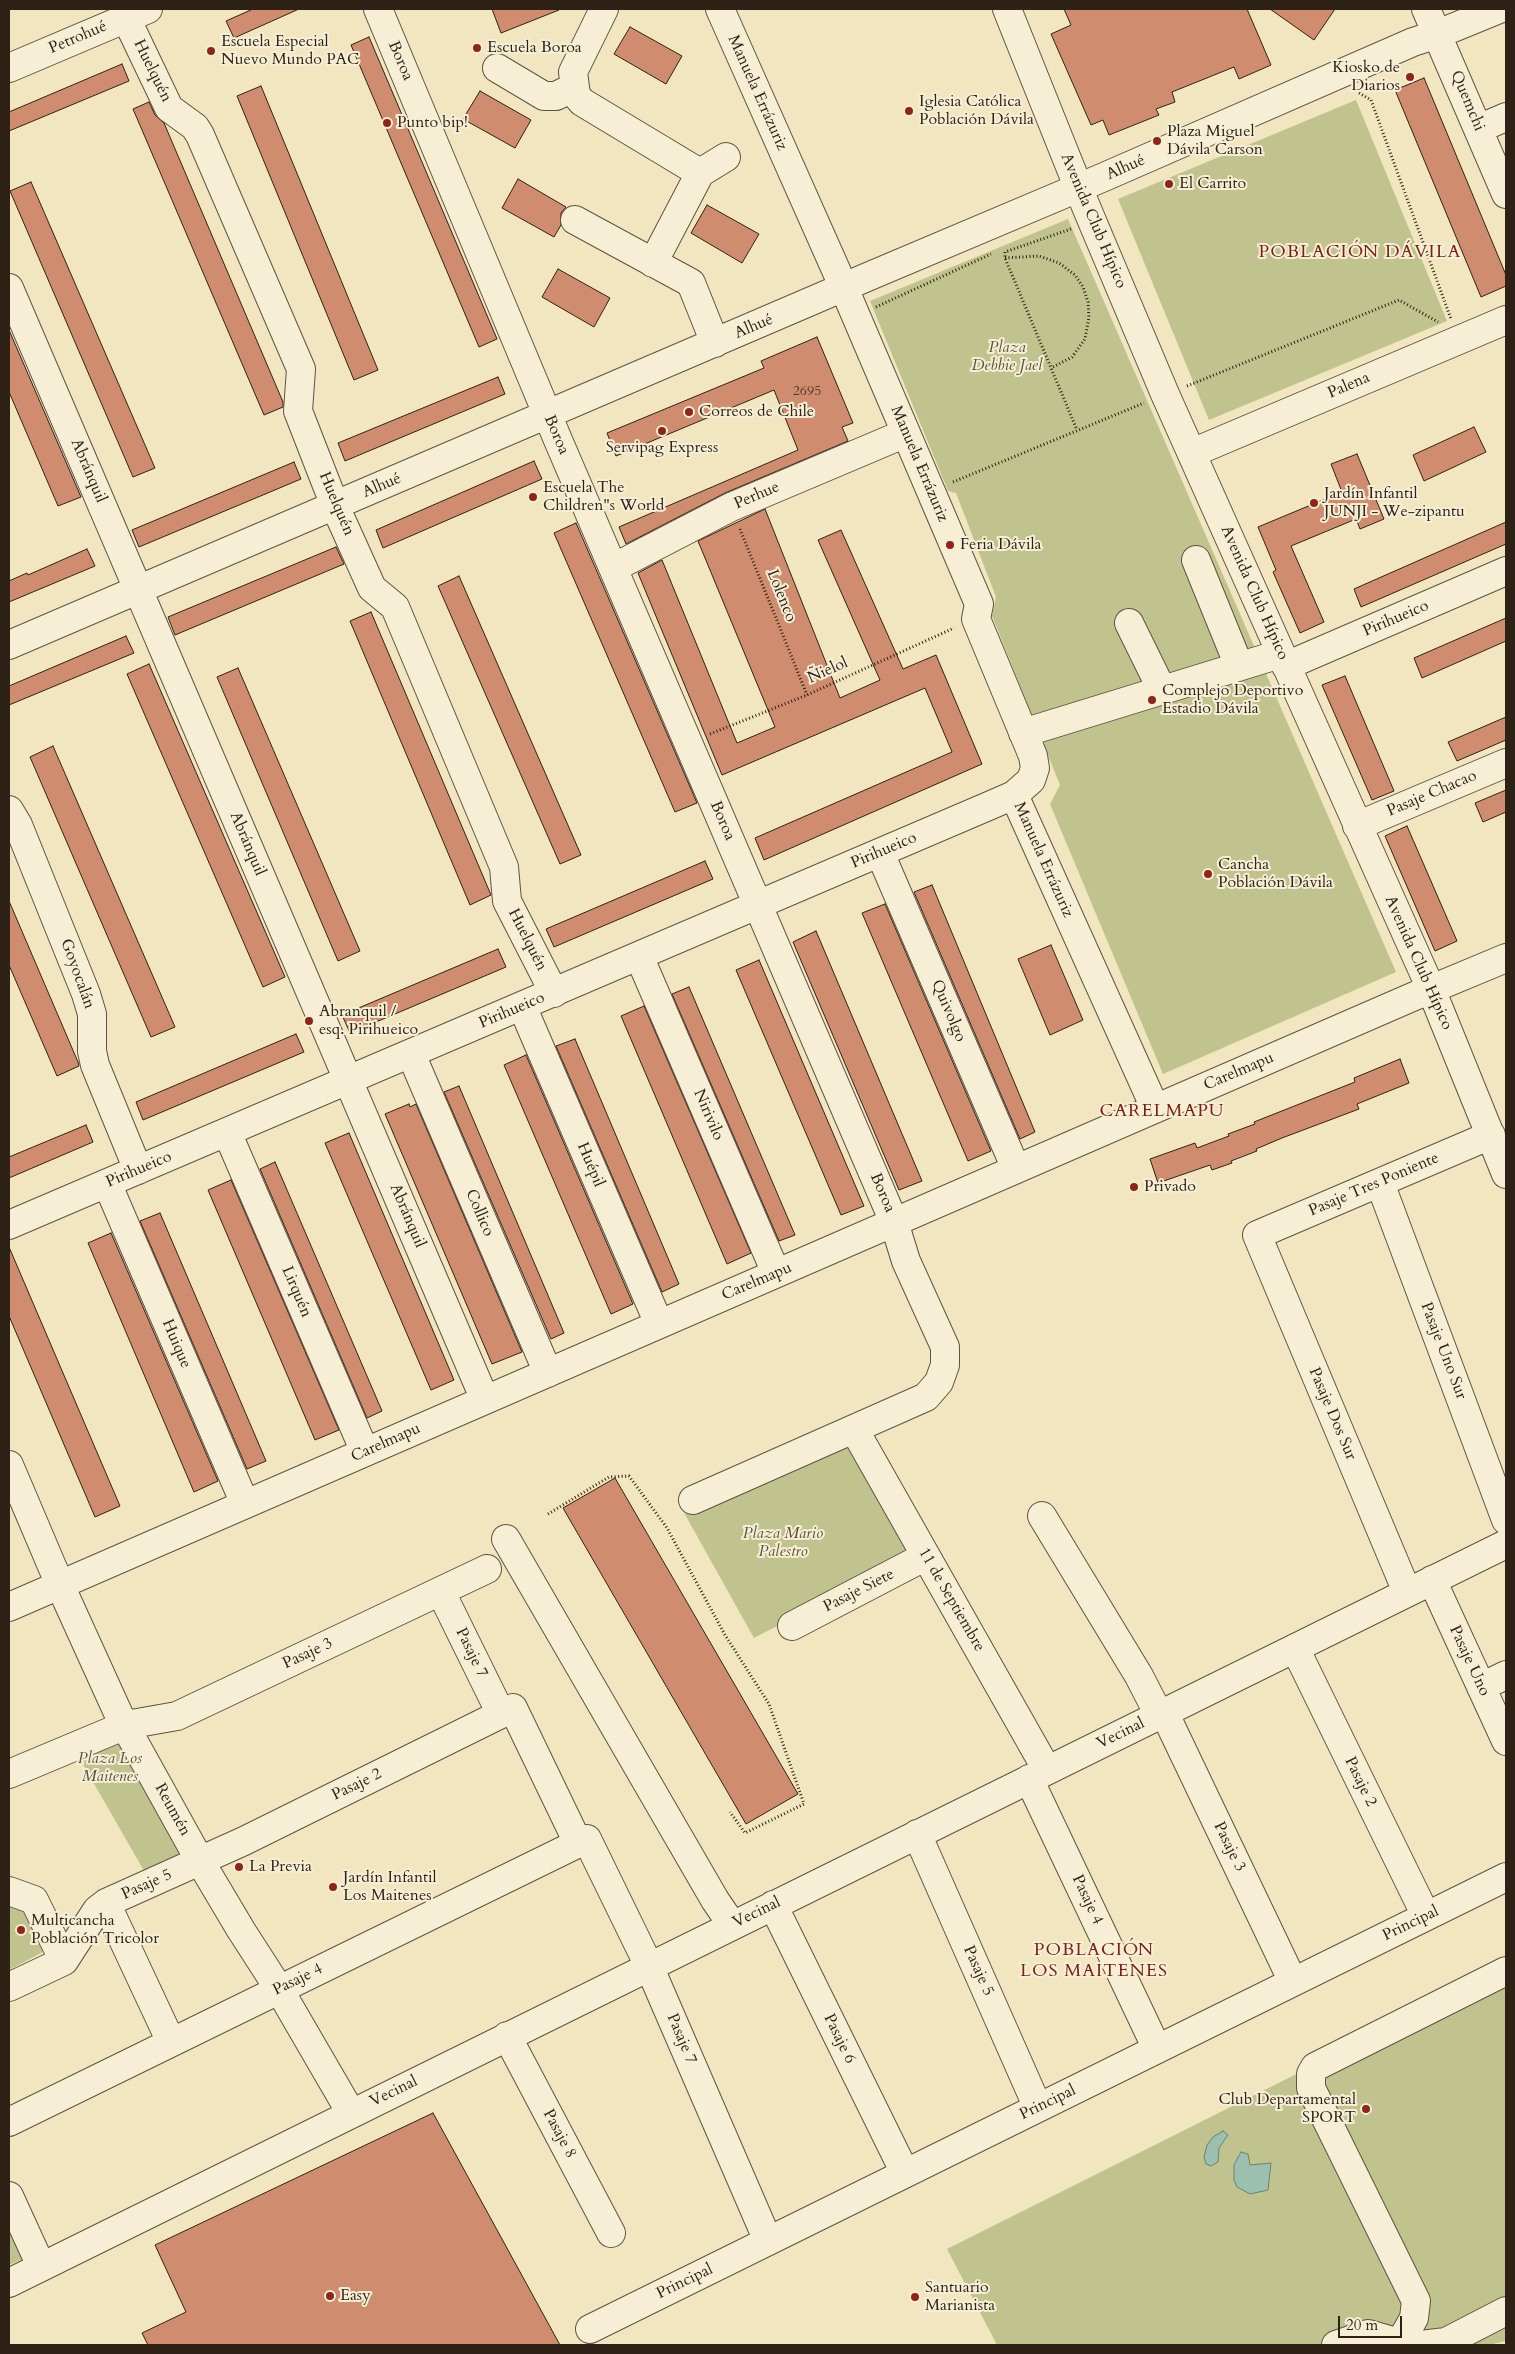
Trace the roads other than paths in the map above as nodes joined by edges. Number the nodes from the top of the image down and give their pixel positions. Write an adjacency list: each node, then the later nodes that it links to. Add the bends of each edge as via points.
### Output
1 (378, 9): 24 (street, Boroa)
2 (604, 9): 11 (street, via 573,72)
3 (720, 9): 21 (street, Manuela Errázuriz)
4 (1007, 9): 16 (street, Avenida Club Hípico)
5 (1426, 9): 8 (street, Quemchi)
6 (1499, 9): 8 (street, Alhué)
7 (119, 15): 9 (street, Petrohué); 27 (street, Huelquén, via 169,108 195,127 220,180 301,369 298,410)
8 (1438, 34): 13 (street, Quemchi); 16 (street, Alhué)
9 (9, 68)
10 (497, 68): 11 (street, via 544,96 556,96)
11 (574, 87): 15 (street, via 582,102)
12 (1506, 117): 13 (street)
13 (1478, 129): 17 (street, Quemchi)
14 (726, 157): 15 (street)
15 (700, 173): 19 (street)
16 (1079, 188): 21 (street, Alhué); 26 (street, Avenida Club Hípico)
17 (1506, 194)
18 (574, 220): 19 (street)
19 (653, 263): 23 (street, via 691,283)
20 (9, 288): 31 (street, Abránquil)
21 (844, 288): 23 (street, Alhué); 25 (street, Manuela Errázuriz)
22 (1506, 320): 26 (street, Palena, via 1457,333)
23 (715, 344): 24 (street, Alhué)
24 (548, 415): 27 (street, Alhué); 29 (street, Boroa)
25 (906, 433): 29 (street, Perhue, via 731,507); 37 (street, Manuela Errázuriz, via 979,604 976,619)
26 (1192, 453): 34 (street, Avenida Club Hípico)
27 (335, 506): 31 (street, Alhué); 47 (street, Huelquén, via 372,588 395,607 504,867 507,901)
28 (1196, 560): 35 (street)
29 (613, 568): 43 (street, Boroa)
30 (1506, 571): 34 (street, Pirihueico)
31 (138, 590): 33 (street, Alhué); 50 (street, Abránquil)
32 (1129, 623): 36 (street)
33 (9, 645)
34 (1283, 660): 35 (street, Pirihueico); 41 (street, Avenida Club Hípico)
35 (1239, 666): 36 (street, Pirihueico)
36 (1162, 690): 37 (street, Pirihueico)
37 (1023, 733): 39 (street, Manuela Errázuriz, via 1033,756 1034,774)
38 (1506, 763): 41 (street, Pasaje Chacao)
39 (1014, 795): 42 (street, Pirihueico); 51 (street, Manuela Errázuriz)
40 (9, 810): 55 (street, Goyocalán, via 18,825 86,994 92,1014 94,1065)
41 (1357, 826): 46 (street, Avenida Club Hípico)
42 (880, 853): 43 (street, Pirihueico); 54 (street, Quivolgo)
43 (758, 905): 44 (street, Pirihueico); 59 (street, Boroa)
44 (639, 956): 47 (street, Pirihueico); 62 (street, Nirivilo)
45 (1506, 958): 46 (street, Carelmapu)
46 (1431, 989): 51 (street, Carelmapu); 53 (street, Avenida Club Hípico)
47 (554, 993): 48 (street, Pirihueico)
48 (522, 1006): 49 (street, Pirihueico); 63 (street, Huépil)
49 (411, 1054): 50 (street, Pirihueico); 64 (street, Collico)
50 (349, 1081): 52 (street, Pirihueico); 65 (street, Abránquil)
51 (1155, 1108): 54 (street, Carelmapu)
52 (227, 1132): 55 (street, Pirihueico); 67 (street, Lirquén)
53 (1497, 1139): 56 (street, Avenida Club Hípico); 58 (street, Pasaje Tres Poniente)
54 (1016, 1169): 59 (street, Carelmapu)
55 (138, 1170): 57 (street, Pirihueico)
56 (1506, 1174)
57 (107, 1183): 60 (street, Pirihueico); 70 (street, Huique)
58 (1380, 1183): 61 (street, Pasaje Tres Poniente); 72 (street, Pasaje Uno Sur)
59 (894, 1222): 62 (street, Carelmapu); 66 (street, Boroa, via 906,1260 944,1347 945,1365 939,1382 926,1397)
60 (9, 1225)
61 (1257, 1235): 80 (street, Pasaje Dos Sur)
62 (776, 1273): 63 (street, Carelmapu)
63 (659, 1324): 64 (street, Carelmapu)
64 (548, 1372): 65 (street, Carelmapu)
65 (485, 1400): 67 (street, Carelmapu)
66 (854, 1429): 69 (street, Boroa); 75 (street, 11 de Septiembre)
67 (365, 1452): 70 (street, Carelmapu)
68 (9, 1465): 78 (street, Reumén)
69 (693, 1500)
70 (245, 1504): 78 (street, Carelmapu)
71 (1042, 1516): 87 (street, Pasaje 3)
72 (1506, 1520)
73 (506, 1538): 100 (street)
74 (1506, 1544): 77 (street, Vecinal)
75 (926, 1556): 82 (street, Pasaje Siete); 91 (street, 11 de Septiembre)
76 (487, 1569): 79 (street, Pasaje 3)
77 (1432, 1580): 80 (street, Vecinal); 85 (street, Pasaje Uno)
78 (60, 1585): 81 (street, Carelmapu); 88 (street, Reumén)
79 (441, 1592): 86 (street, Pasaje 7); 88 (street, Pasaje 3, via 177,1716)
80 (1407, 1592): 83 (street, Vecinal)
81 (9, 1607)
82 (792, 1626)
83 (1295, 1648): 87 (street, Vecinal); 99 (street, Pasaje 2)
84 (1506, 1675): 85 (street)
85 (1481, 1687): 89 (street, Pasaje Uno)
86 (507, 1711): 93 (street, Pasaje 7); 94 (street, Pasaje 2)
87 (1161, 1714): 91 (street, Vecinal); 104 (street, Pasaje 3)
88 (126, 1725): 90 (street); 94 (street, Reumén)
89 (1506, 1741)
90 (9, 1774)
91 (1038, 1774): 92 (street, Vecinal); 109 (street, Pasaje 4)
92 (917, 1834): 98 (street, Vecinal); 110 (street, Pasaje 5)
93 (582, 1841): 102 (street, Pasaje 7); 106 (street, Pasaje 4)
94 (200, 1861): 97 (street, Pasaje 5); 106 (street, Reumén)
95 (1506, 1877): 99 (street, Principal)
96 (9, 1891): 101 (street, via 34,1900)
97 (106, 1903): 101 (street, Pasaje 5, via 97,1910); 108 (street)
98 (773, 1906): 100 (street, Vecinal); 113 (street, Pasaje 6)
99 (1426, 1916): 104 (street, Principal)
100 (732, 1925): 102 (street, Vecinal)
101 (64, 1961): 105 (street)
102 (649, 1966): 107 (street, Vecinal); 116 (street, Pasaje 7)
103 (1506, 1972): 122 (street, via 1315,2068 1311,2074 1311,2088 1416,2301)
104 (1293, 1982): 109 (street, Principal)
105 (9, 1987)
106 (279, 1989): 108 (street, Pasaje 4); 111 (street, Reumén)
107 (507, 2036): 111 (street, Vecinal); 115 (street, Pasaje 8)
108 (171, 2042): 112 (street, Pasaje 4)
109 (1157, 2049): 110 (street, Principal)
110 (1038, 2108): 113 (street, Principal)
111 (351, 2114): 117 (street, Vecinal)
112 (9, 2122)
113 (905, 2173): 116 (street, Principal)
114 (9, 2196): 117 (street)
115 (611, 2233)
116 (768, 2241): 120 (street, Principal)
117 (41, 2266): 118 (street, Vecinal)
118 (9, 2282)
119 (1506, 2311): 122 (street, via 1446,2342)
120 (590, 2329)
121 (1342, 2345): 122 (street, via 1368,2334)
122 (1409, 2345)

